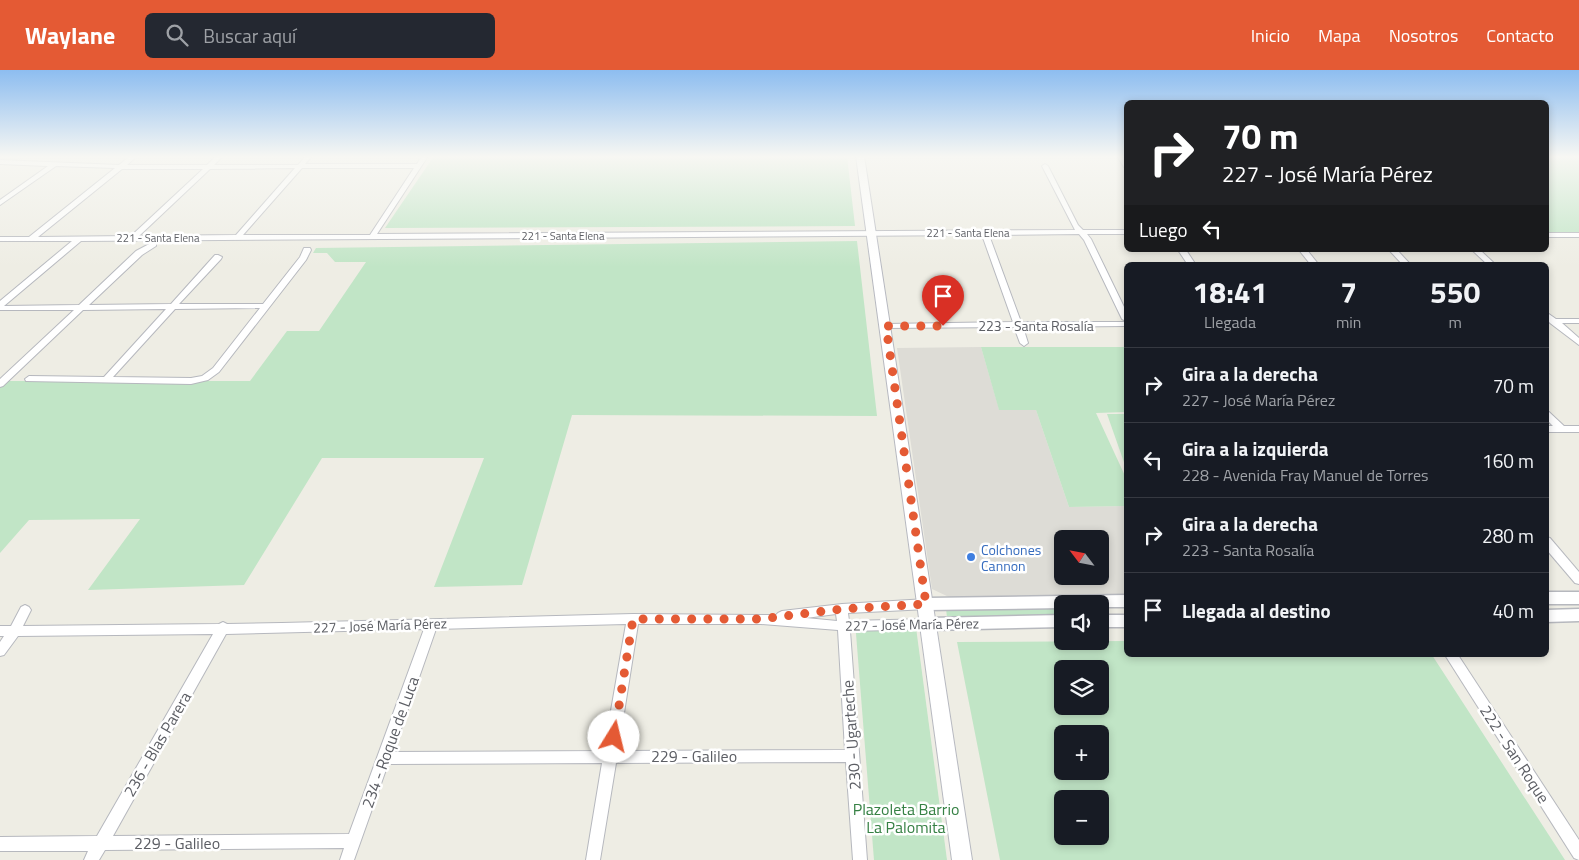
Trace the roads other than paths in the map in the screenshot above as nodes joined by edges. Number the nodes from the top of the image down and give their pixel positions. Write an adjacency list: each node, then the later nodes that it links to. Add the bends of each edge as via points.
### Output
1 (0, 193): 2 (street)
2 (12, 193): 9 (street)
3 (88, 193): 20 (street)
4 (181, 193): 22 (street)
5 (276, 193): 16 (street)
6 (401, 193): 18 (street)
7 (866, 193): 12 (main road)
8 (1058, 193): 10 (street)
9 (0, 203)
10 (1081, 232): 11 (street, 221 - Santa Elena); 13 (street, 221 - Santa Elena); 35 (street)
11 (1124, 232)
12 (872, 233): 13 (street, 221 - Santa Elena); 18 (street, 221 - Santa Elena); 40 (main road)
13 (984, 233): 39 (street)
14 (1549, 235): 15 (street)
15 (1579, 235)
16 (238, 237): 17 (street, 221 - Santa Elena); 23 (street, 221 - Santa Elena)
17 (318, 237): 18 (street, 221 - Santa Elena); 31 (street)
18 (372, 237)
19 (0, 238): 20 (street, 221 - Santa Elena)
20 (32, 238): 21 (street, 221 - Santa Elena)
21 (80, 238): 22 (street, 221 - Santa Elena); 32 (street)
22 (133, 238): 23 (street, 221 - Santa Elena)
23 (161, 238): 34 (street, via 139,253)
24 (1305, 252): 28 (street)
25 (1394, 252): 29 (street)
26 (1478, 252): 30 (street)
27 (218, 257): 33 (street)
28 (1313, 262)
29 (1404, 262)
30 (1489, 262)
31 (262, 306): 33 (street); 44 (street, via 211,375 191,380)
32 (0, 307): 34 (street)
33 (173, 307): 34 (street); 44 (street)
34 (87, 308): 45 (street)
35 (1124, 315)
36 (1551, 321): 37 (street); 41 (street)
37 (1579, 321)
38 (1124, 324): 39 (street, 223 - Santa Rosalía)
39 (1018, 325): 40 (street, 223 - Santa Rosalía); 42 (street)
40 (886, 326): 55 (main road)
41 (1579, 342)
42 (1024, 343)
43 (29, 379): 44 (street)
44 (107, 379)
45 (0, 384)
46 (1549, 417): 48 (street)
47 (1549, 429): 48 (street)
48 (1562, 429): 49 (street)
49 (1579, 429)
50 (1549, 544): 51 (street)
51 (1579, 580)
52 (1549, 598): 53 (street)
53 (1579, 598)
54 (1124, 601): 55 (street, 227 - José María Pérez)
55 (926, 604): 56 (street, 227 - José María Pérez); 66 (main road)
56 (842, 609): 61 (street, 227 - José María Pérez); 67 (street, 230 - Ugarteche)
57 (25, 610): 70 (street)
58 (1579, 615): 59 (street)
59 (1549, 616)
60 (633, 619): 61 (street, 227 - José María Pérez); 65 (street, 227 - José María Pérez); 73 (street)
61 (761, 619): 67 (street, 227 - José María Pérez)
62 (1054, 621): 66 (street, 227 - José María Pérez)
63 (1109, 621): 64 (street)
64 (1124, 621)
65 (432, 624): 68 (street, 227 - José María Pérez); 75 (street, 234 - Roque de Luca)
66 (930, 624): 67 (street, 227 - José María Pérez); 84 (main road)
67 (843, 626): 74 (street, 230 - Ugarteche)
68 (224, 628): 70 (street, 227 - José María Pérez); 77 (street, 236 - Blas Parera)
69 (0, 631): 70 (street, 227 - José María Pérez)
70 (15, 631): 71 (street)
71 (0, 651)
72 (1452, 657): 79 (street, 222 - San Roque)
73 (610, 756): 74 (street, 229 - Galileo); 75 (street, 229 - Galileo); 82 (street)
74 (853, 756): 83 (street, 230 - Ugarteche)
75 (385, 758): 76 (street, 234 - Roque de Luca)
76 (353, 841): 77 (street, 229 - Galileo); 81 (street, 234 - Roque de Luca)
77 (101, 843): 78 (street, 229 - Galileo); 80 (street, 236 - Blas Parera)
78 (0, 844)
79 (1579, 853)
80 (91, 860)
81 (347, 860)
82 (594, 860)
83 (860, 860)
84 (962, 860)

